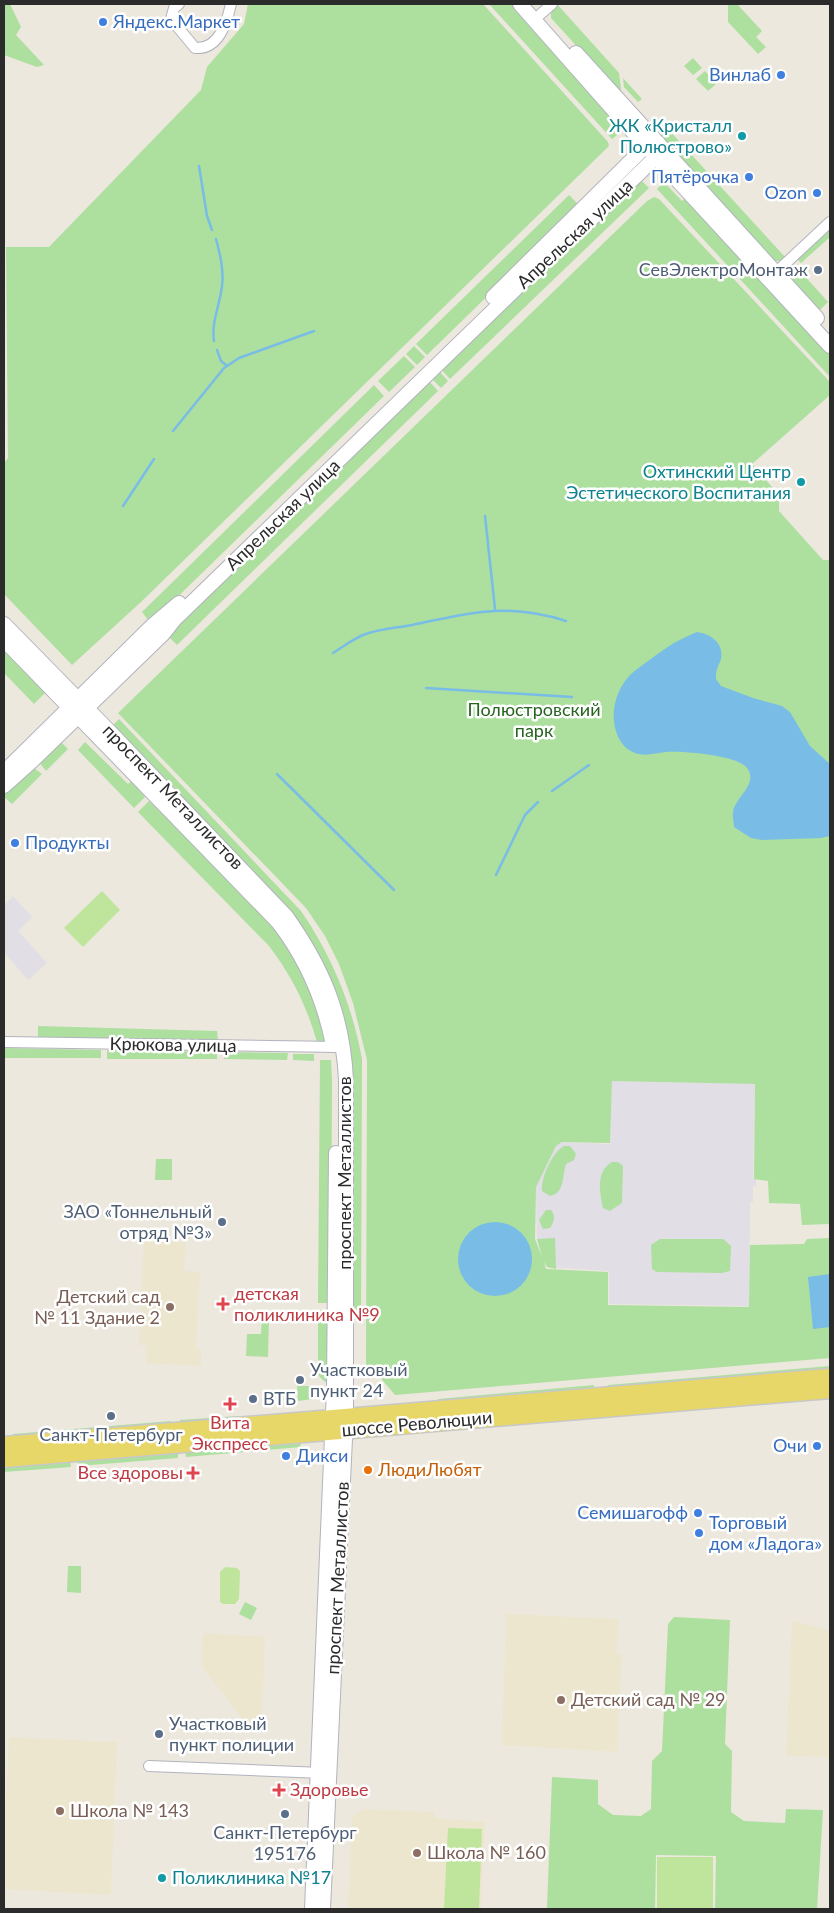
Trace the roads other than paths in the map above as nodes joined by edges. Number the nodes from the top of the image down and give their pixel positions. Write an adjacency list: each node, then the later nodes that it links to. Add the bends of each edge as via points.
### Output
1 (179, 4): 2 (street, via 171,19 195,48 211,44 219,37)
2 (231, 4)
3 (520, 4): 5 (street)
4 (552, 4): 5 (street)
5 (536, 13): 6 (street)
6 (654, 149): 8 (street); 13 (street, Апрельская улица, via 153,625)
7 (830, 222): 8 (street)
8 (772, 275): 9 (street); 10 (street)
9 (830, 332)
10 (830, 346)
11 (4, 624): 13 (street, проспект Металлистов)
12 (4, 640): 13 (street, проспект Металлистов)
13 (78, 708): 14 (street, Апрельская улица); 15 (street, Апрельская улица); 17 (street, проспект Металлистов, via 278,922 292,941 315,986)
14 (4, 772)
15 (4, 786)
16 (4, 1042): 17 (street, Крюкова улица)
17 (338, 1047): 20 (street, проспект Металлистов, via 346,1080)
18 (830, 1377): 20 (main road, шоссе Революции)
19 (830, 1390): 20 (main road, шоссе Революции)
20 (339, 1424): 21 (main road, шоссе Революции); 22 (main road, шоссе Революции); 24 (street, проспект Металлистов)
21 (4, 1445)
22 (4, 1459)
23 (149, 1766): 24 (street)
24 (324, 1773): 25 (street, проспект Металлистов); 26 (street, проспект Металлистов)
25 (312, 1909)
26 (323, 1909)

